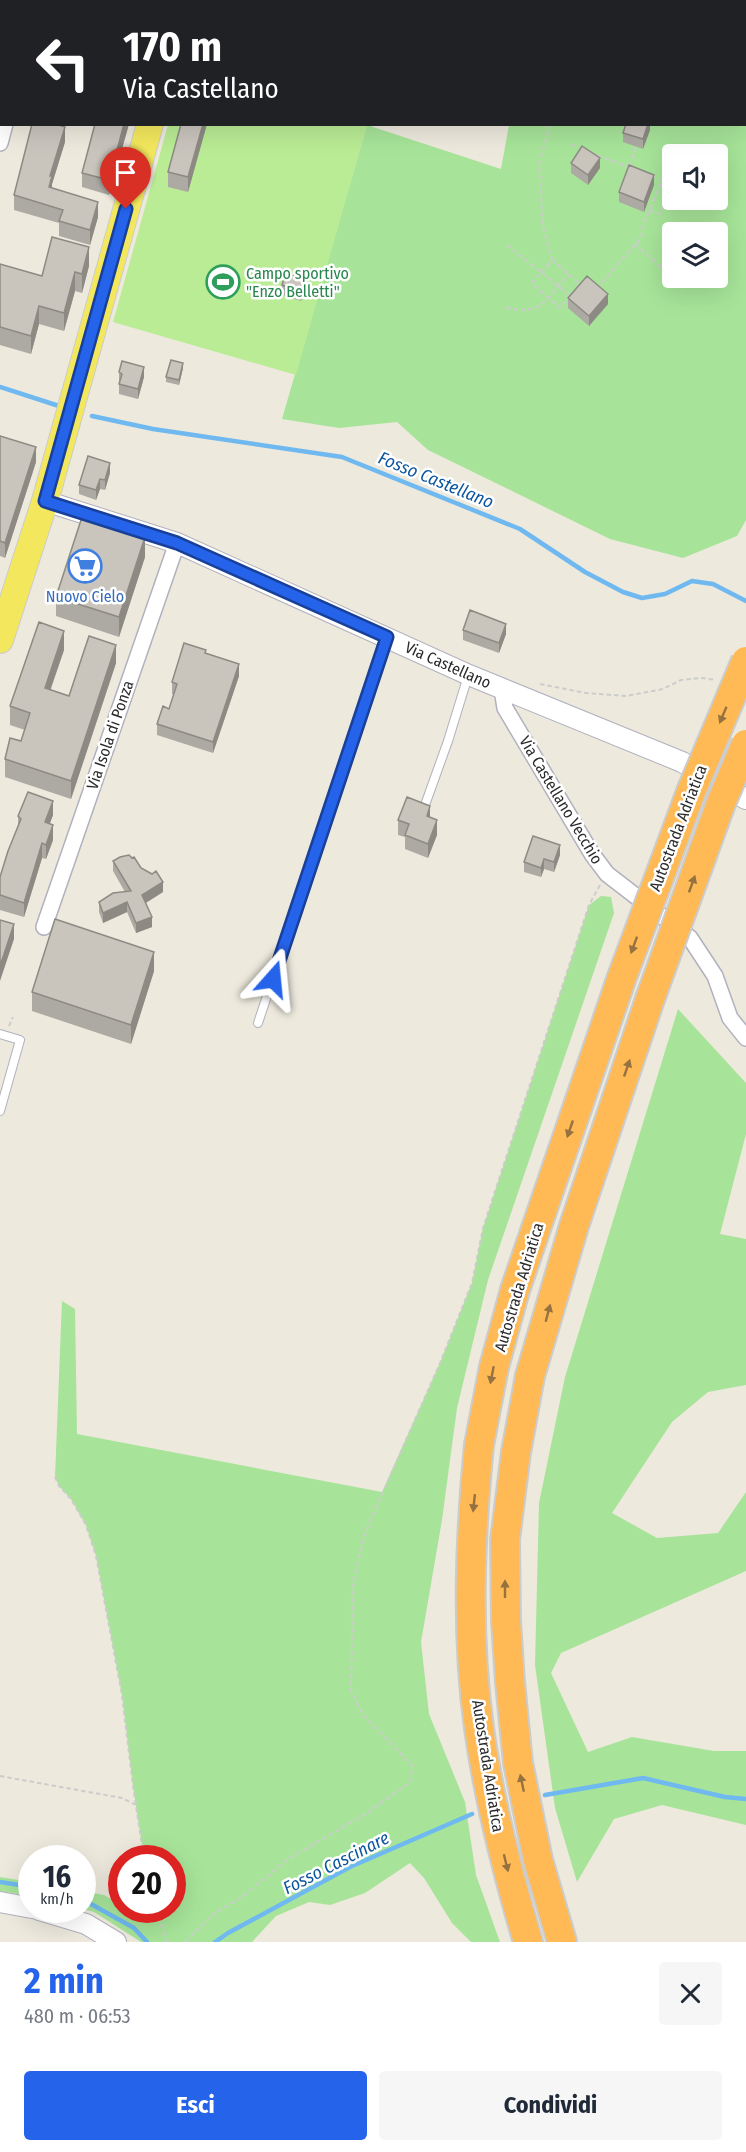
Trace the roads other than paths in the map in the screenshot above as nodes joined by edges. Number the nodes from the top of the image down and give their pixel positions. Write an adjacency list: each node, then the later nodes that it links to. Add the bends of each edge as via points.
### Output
1 (4, 126): 3 (street)
2 (149, 126): 4 (main road)
3 (0, 143)
4 (45, 501): 5 (street, Via Castellano); 7 (main road)
5 (177, 543): 6 (street, Via Castellano); 14 (street, Via Isola di Ponza)
6 (387, 637): 9 (street, Via Castellano); 15 (lane)
7 (0, 640)
8 (746, 661): 23 (highway, Autostrada Adriatica, one-way to 23, bridge, via 691,792 622,977 515,1290 494,1367 479,1445 471,1526 471,1637 479,1726 495,1820)
9 (468, 675): 10 (street, Via Castellano); 13 (lane)
10 (502, 689): 12 (street, Via Castellano, via 682,762); 17 (street, Via Castellano Vecchio, via 506,708 592,854 607,874 690,938 715,976 730,1018)
11 (746, 744): 24 (highway, Autostrada Adriatica, one-way to 11, bridge, via 538,1860 520,1774 510,1682 505,1540 516,1452 530,1376 574,1226 654,988)
12 (746, 799)
13 (425, 805)
14 (44, 927)
15 (258, 1023)
16 (0, 1034): 18 (lane, via 20,1041)
17 (746, 1038)
18 (0, 1111)
19 (0, 1902): 20 (street)
20 (18, 1905)
21 (83, 1923): 22 (street)
22 (116, 1942)
23 (528, 1942)
24 (562, 1942)

